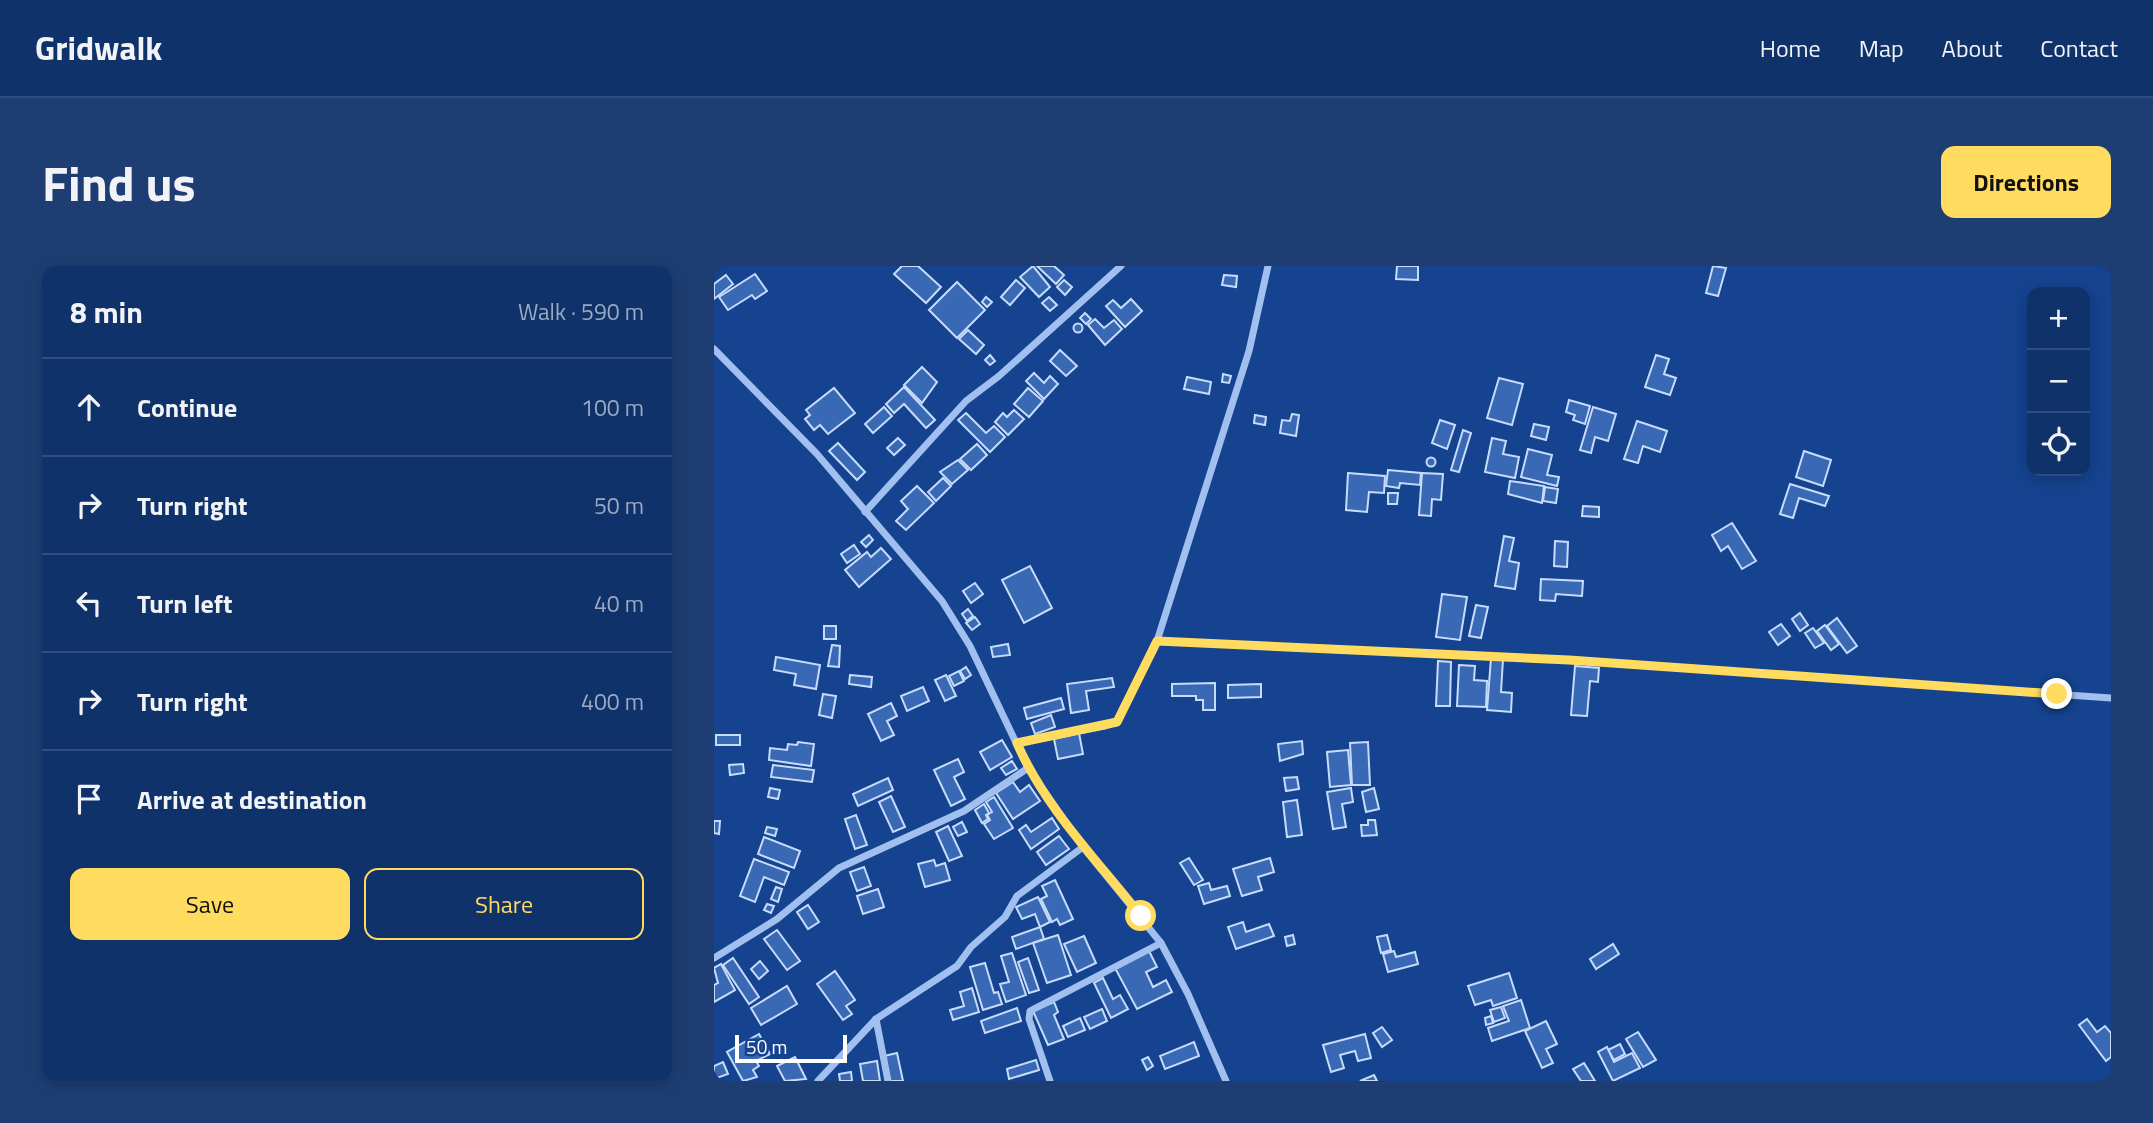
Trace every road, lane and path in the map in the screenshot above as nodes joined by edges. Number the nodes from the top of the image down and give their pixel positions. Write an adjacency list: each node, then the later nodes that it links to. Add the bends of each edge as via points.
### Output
1 (1121, 266): 4 (street, via 966,401)
2 (1268, 266): 5 (street, via 1250,351)
3 (714, 349): 4 (street, via 817,454)
4 (865, 512): 7 (street, via 942,601 970,646)
5 (1157, 641): 6 (street, via 1569,660); 7 (street, via 1117,722)
6 (2111, 698)
7 (1017, 743): 8 (street)
8 (1028, 768): 9 (street); 11 (street, via 964,811 839,868 777,919)
9 (1083, 847): 10 (street); 12 (street, via 1017,896 1005,917 957,966)
10 (1161, 943): 15 (street, via 1030,1011); 16 (street)
11 (714, 958)
12 (876, 1019): 13 (street); 14 (street)
13 (818, 1081)
14 (888, 1081)
15 (1050, 1081)
16 (1226, 1081)

